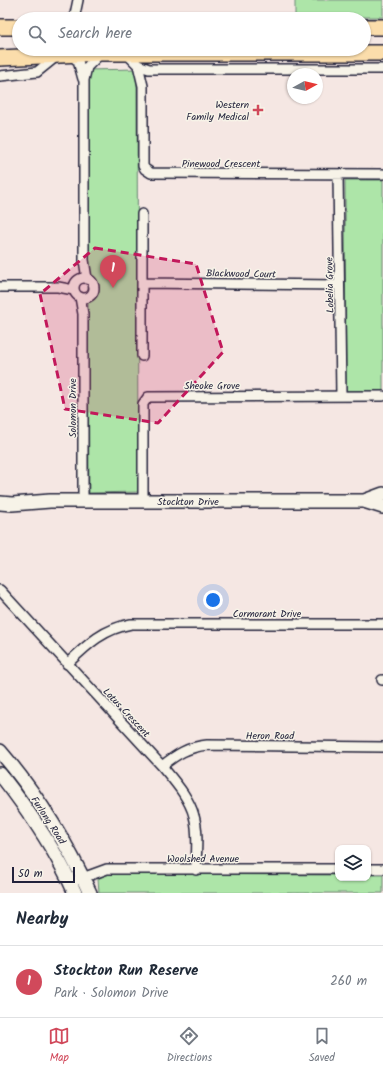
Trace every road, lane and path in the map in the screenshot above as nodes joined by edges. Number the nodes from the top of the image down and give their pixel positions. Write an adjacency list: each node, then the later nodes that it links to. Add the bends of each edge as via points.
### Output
1 (78, 2): 2 (street); 3 (street)
2 (76, 12)
3 (81, 12)
4 (0, 27): 5 (main road)
5 (12, 27)
6 (371, 27): 7 (main road)
7 (383, 27)
8 (371, 53): 9 (main road)
9 (383, 53)
10 (32, 56): 15 (main road)
11 (61, 56): 19 (street, via 37,72)
12 (68, 56): 20 (street, Solomon Drive, via 78,61)
13 (98, 56): 20 (street, Solomon Drive, via 87,67)
14 (129, 56): 16 (street)
15 (0, 58)
16 (138, 65): 18 (street); 21 (street, Pinewood Crescent)
17 (383, 69): 18 (street)
18 (155, 70): 21 (street, via 149,73)
19 (0, 76)
20 (84, 80): 28 (street, Solomon Drive, via 84,260)
21 (143, 86): 22 (street, Pinewood Crescent, via 143,166 151,173)
22 (338, 174): 23 (street, Pinewood Crescent); 26 (street, Lobelia Grove)
23 (383, 174)
24 (142, 214): 25 (street)
25 (142, 283): 26 (street, Blackwood Court); 29 (street)
26 (340, 285): 30 (street, Lobelia Grove)
27 (0, 287): 28 (street)
28 (81, 288): 33 (street, Solomon Drive)
29 (142, 356)
30 (341, 396): 31 (street, Sheoke Grove); 34 (street, Sheoke Grove, via 148,397 143,404)
31 (383, 396)
32 (383, 495): 35 (street, Stockton Drive); 37 (street)
33 (83, 501): 34 (street, Stockton Drive); 36 (street, Stockton Drive)
34 (143, 501): 35 (street, Stockton Drive)
35 (364, 501): 37 (street, Stockton Drive)
36 (6, 504): 38 (street, Stockton Drive)
37 (383, 506)
38 (0, 511)
39 (0, 590): 41 (street, Lotus Crescent)
40 (383, 624): 41 (street, Cormorant Drive, via 131,624 100,634)
41 (67, 664): 44 (street, Lotus Crescent)
42 (383, 747): 44 (street, Heron Road, via 207,745 187,749)
43 (0, 751): 50 (street, Furlong Road, via 45,812)
44 (162, 766): 49 (street, Lotus Crescent, via 184,795 194,815 197,831)
45 (0, 774): 51 (street, Furlong Road, via 40,830)
46 (335, 869): 49 (street, Woolshed Avenue)
47 (371, 869): 48 (street)
48 (383, 869)
49 (196, 870): 50 (street, Woolshed Avenue, via 107,869)
50 (83, 877): 51 (street, Woolshed Avenue); 52 (street, Furlong Road)
51 (73, 888)
52 (90, 893)

